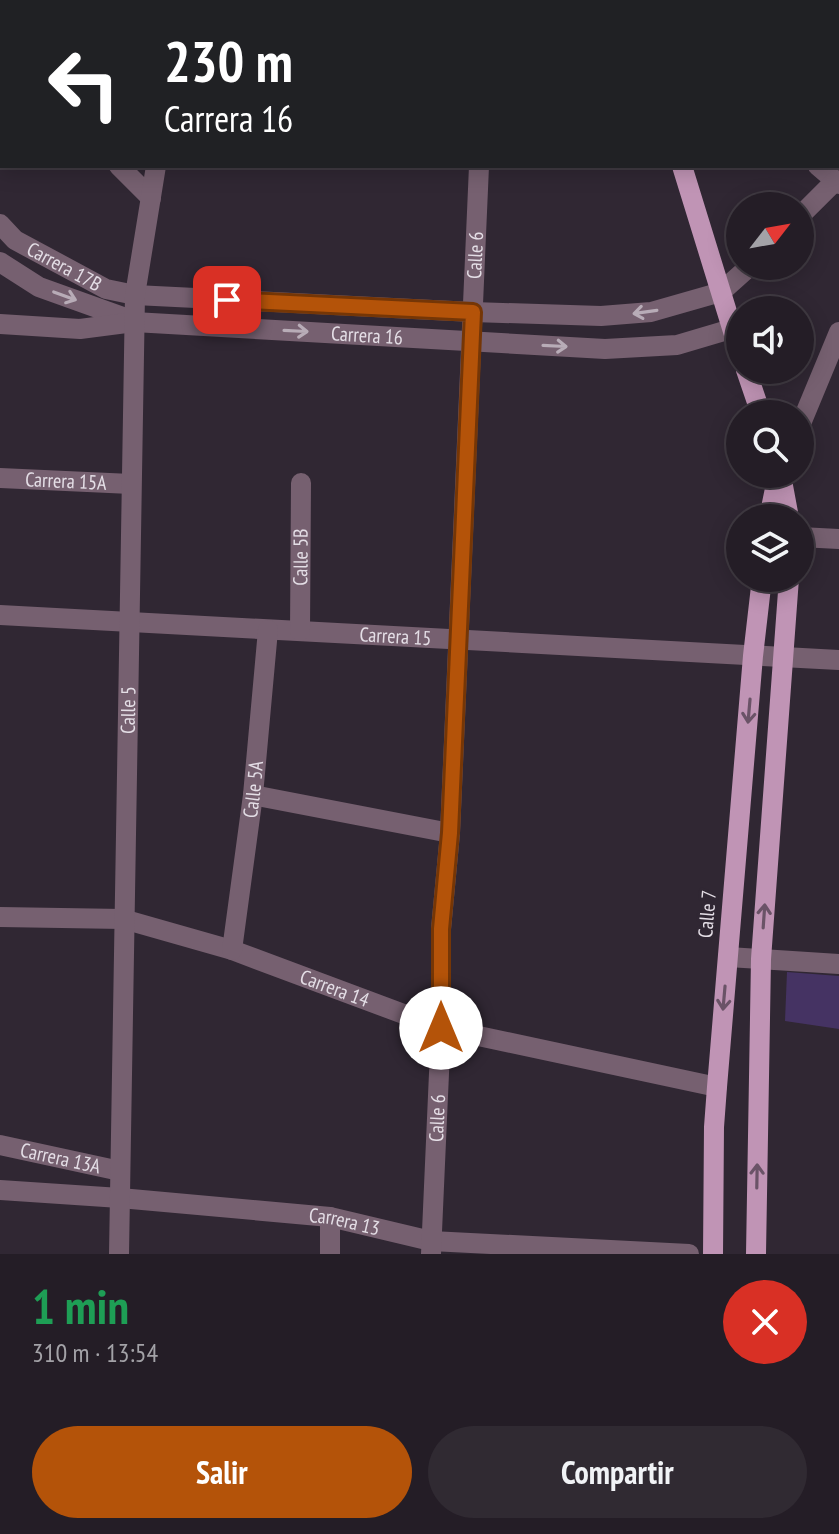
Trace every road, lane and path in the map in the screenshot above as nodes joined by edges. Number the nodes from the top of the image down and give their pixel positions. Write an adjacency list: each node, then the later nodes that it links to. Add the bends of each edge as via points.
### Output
1 (121, 168): 7 (street)
2 (156, 168): 7 (street, Calle 5)
3 (479, 168): 15 (street, Calle 6)
4 (683, 168): 12 (main road)
5 (820, 168): 6 (street)
6 (837, 183): 8 (street)
7 (151, 198): 13 (street, Calle 5)
8 (814, 204)
9 (0, 224): 13 (street, Carrera 17B, via 15,240 106,289)
10 (0, 262): 16 (street, Carrera 17B, one-way to 16, via 39,287)
11 (734, 280): 12 (street)
12 (721, 292): 14 (main road); 15 (street, Carrera 16, one-way to 15, via 639,313)
13 (135, 295): 15 (street, Carrera 16); 16 (street, Calle 5)
14 (726, 310)
15 (473, 312): 20 (street, Calle 6)
16 (134, 322): 17 (street, Carrera 16, via 80,329); 20 (street, Carrera 16, one-way to 20); 24 (street, Calle 5)
17 (0, 324)
18 (726, 330): 20 (street, Carrera 16, one-way to 18, via 605,349 677,345)
19 (839, 332): 21 (street)
20 (472, 342): 33 (street, Calle 6)
21 (811, 400)
22 (0, 478): 24 (street, Carrera 15A)
23 (301, 483): 32 (street, Calle 5B)
24 (131, 484): 30 (street, Calle 5)
25 (814, 538): 26 (street)
26 (839, 539)
27 (760, 592): 34 (main road, Calle 7)
28 (788, 592): 35 (main road)
29 (0, 615): 30 (street, Carrera 15)
30 (129, 622): 31 (street, Carrera 15); 40 (street, Calle 5)
31 (268, 630): 32 (street, Carrera 15); 37 (street, Calle 5A)
32 (300, 631): 33 (street, Carrera 15)
33 (458, 640): 34 (street, Carrera 15); 38 (street, Calle 6)
34 (753, 656): 35 (street, Carrera 15); 42 (main road, Calle 7, one-way to 42)
35 (783, 657): 36 (street, Carrera 15); 43 (main road, one-way to 35)
36 (839, 660)
37 (253, 795): 38 (street); 41 (street, Calle 5A)
38 (450, 833): 45 (street, Calle 6, via 441,929)
39 (0, 917): 40 (street, Carrera 14)
40 (123, 919): 41 (street, Carrera 14); 48 (street, Calle 5)
41 (232, 950): 45 (street, Carrera 14)
42 (728, 957): 43 (street); 46 (main road, Calle 7, one-way to 46)
43 (761, 959): 44 (street); 57 (main road, one-way to 43)
44 (839, 964)
45 (441, 1028): 46 (street, Carrera 14); 52 (street, Calle 6)
46 (717, 1087): 56 (main road, Calle 7)
47 (0, 1145): 48 (street, Carrera 13A)
48 (120, 1171): 50 (street, Calle 5)
49 (0, 1190): 50 (street, Carrera 13)
50 (120, 1198): 51 (street, Carrera 13); 53 (street, Calle 5)
51 (330, 1217): 52 (street, Carrera 13); 54 (street)
52 (431, 1248): 55 (street, Carrera 13)
53 (119, 1254)
54 (330, 1254)
55 (689, 1254)
56 (713, 1254)
57 (756, 1254)

